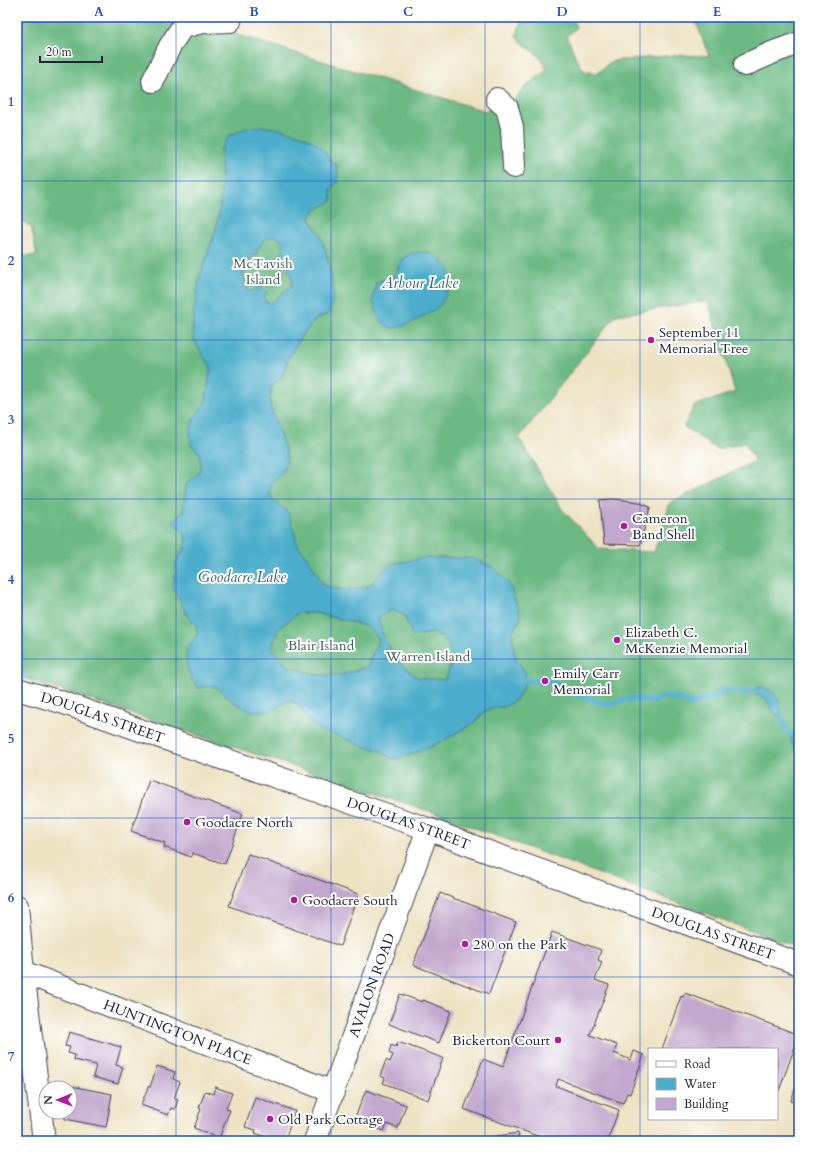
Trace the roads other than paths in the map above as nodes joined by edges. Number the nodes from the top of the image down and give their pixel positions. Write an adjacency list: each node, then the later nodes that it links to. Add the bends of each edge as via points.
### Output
1 (230, 21): 4 (street, via 203,22 182,27)
2 (799, 43): 3 (street)
3 (746, 65)
4 (152, 81)
5 (497, 99): 6 (street, via 507,108 512,127)
6 (514, 167)
7 (17, 689): 8 (street, DOUGLAS STREET)
8 (428, 829): 10 (street, DOUGLAS STREET); 12 (street, AVALON ROAD)
9 (17, 906): 11 (street)
10 (799, 964)
11 (23, 972): 12 (street, HUNTINGTON PLACE); 13 (street)
12 (333, 1092): 14 (street, AVALON ROAD)
13 (44, 1141)
14 (315, 1141)

